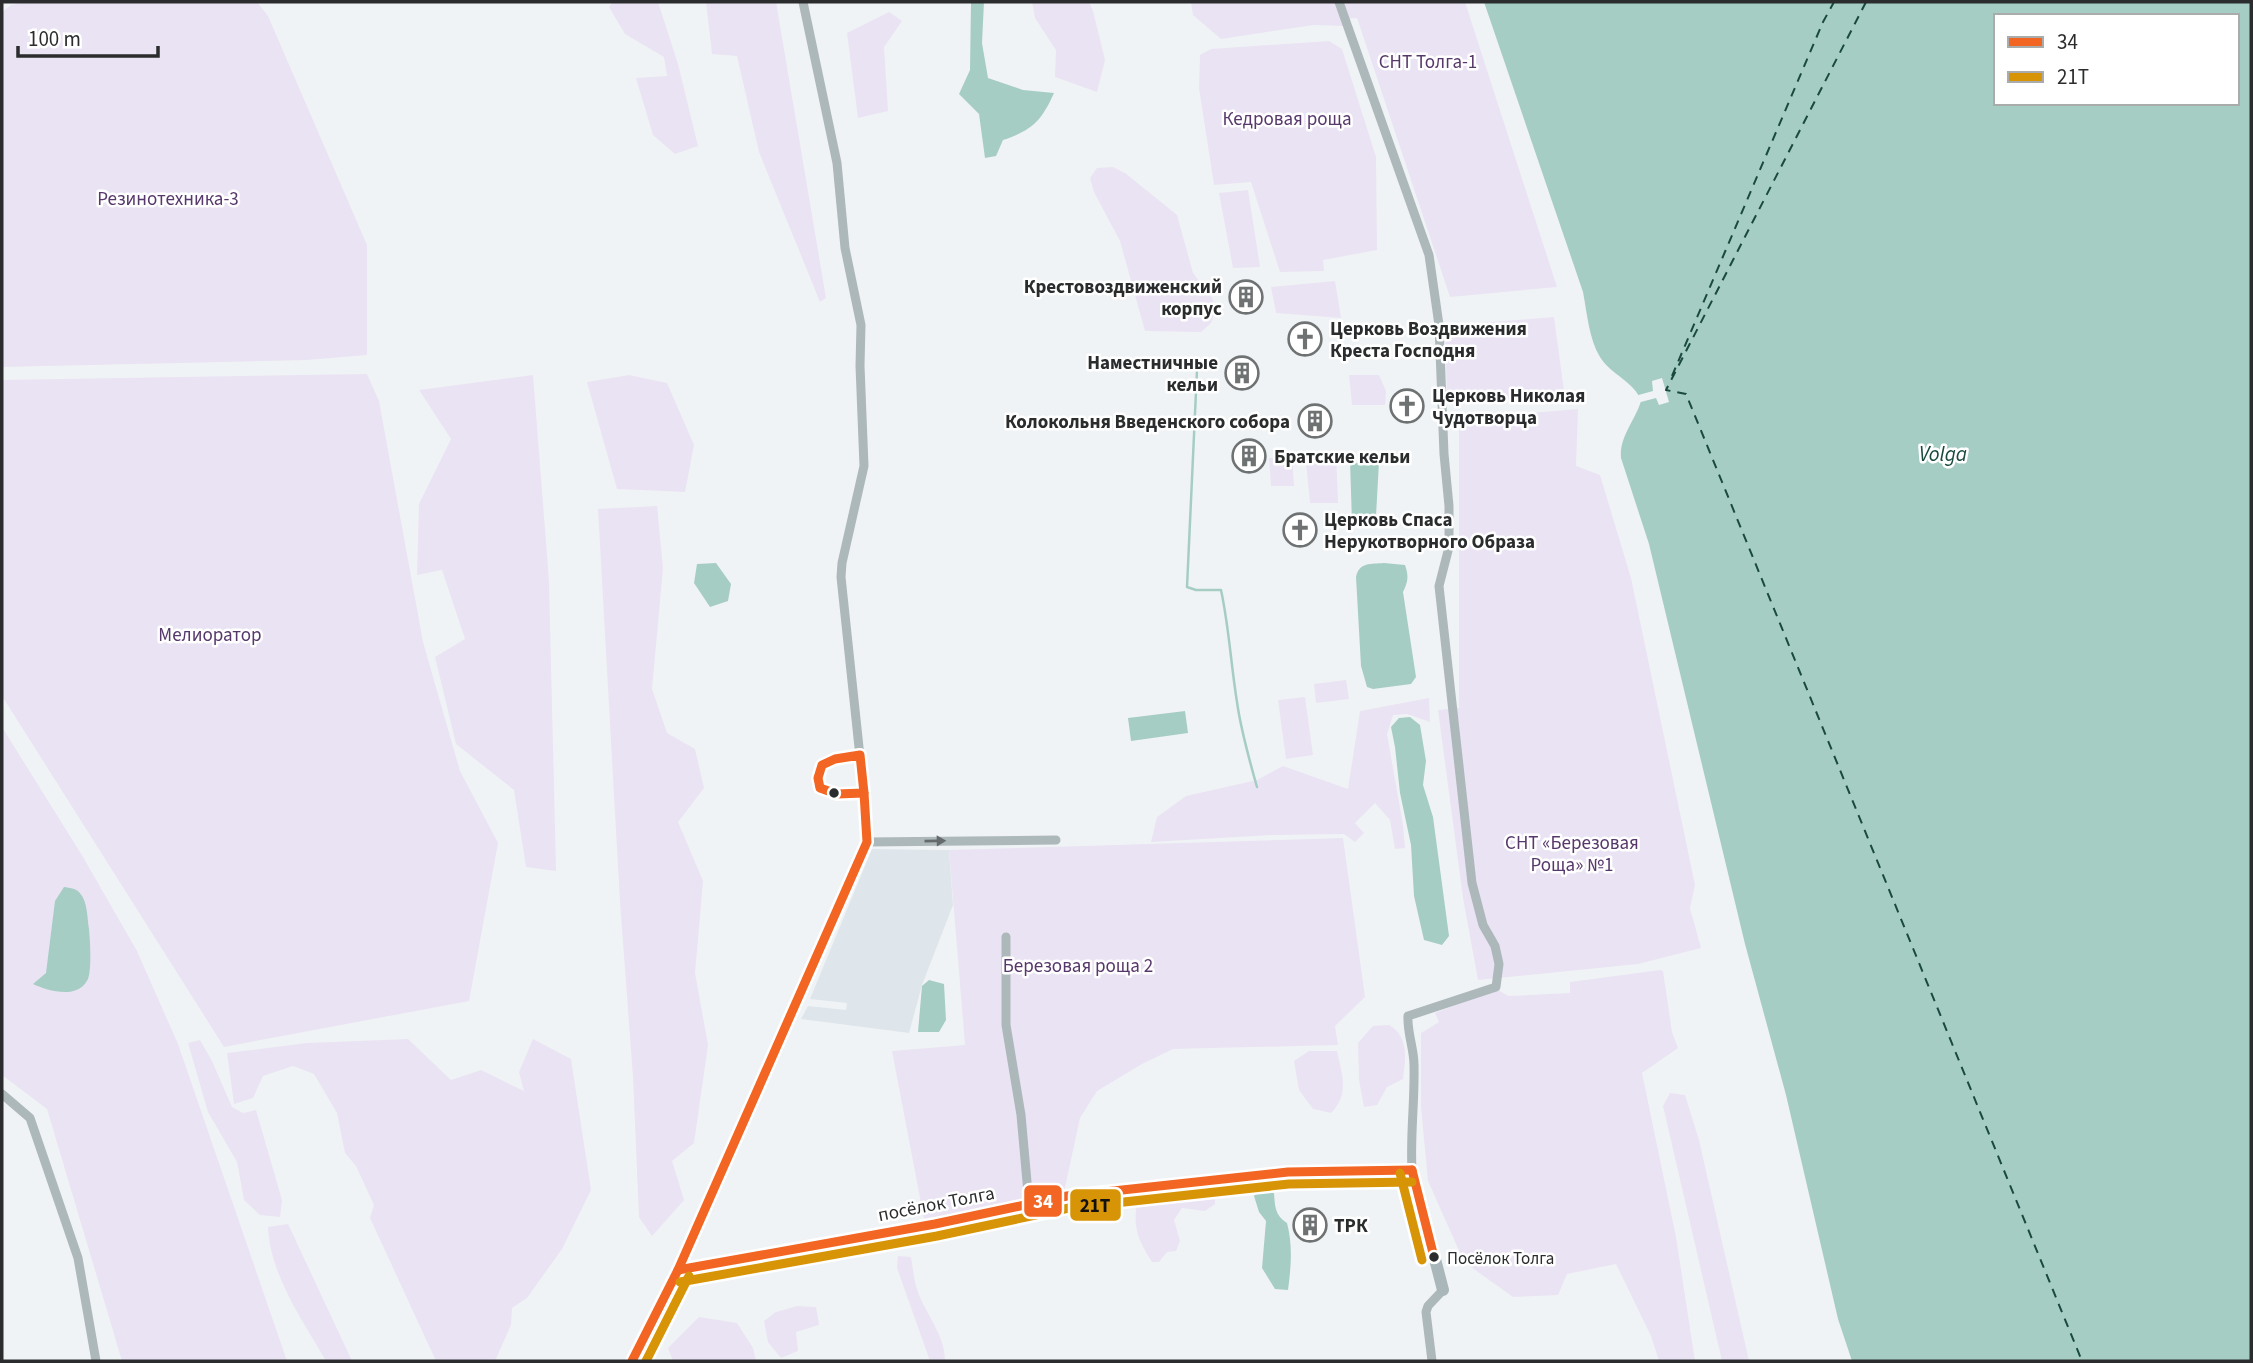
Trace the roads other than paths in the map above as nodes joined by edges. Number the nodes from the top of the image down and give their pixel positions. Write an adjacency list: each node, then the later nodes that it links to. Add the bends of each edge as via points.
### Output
1 (803, 2): 4 (street, via 837,163 845,248 861,325 864,466 841,576)
2 (1339, 2): 7 (street, via 1429,255 1439,325 1449,506 1449,547 1439,586 1472,883 1499,964 1496,986 1408,1016 1414,1062)
3 (1056, 840): 4 (street, one-way to 3)
4 (867, 842): 9 (street)
5 (1006, 937): 8 (street, via 1006,1025)
6 (2, 1094): 11 (street, via 30,1118 78,1258)
7 (1412, 1170): 8 (street, посёлок Толга, via 1234,1177); 10 (street)
8 (1029, 1204): 9 (street, посёлок Толга)
9 (678, 1270): 12 (street)
10 (1443, 1290): 13 (street, via 1426,1312)
11 (96, 1361)
12 (632, 1361)
13 (1432, 1361)

